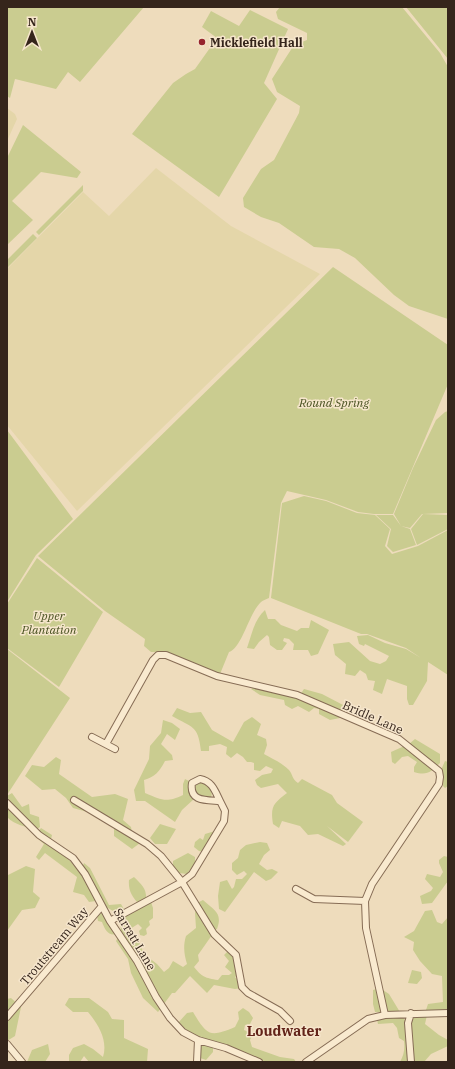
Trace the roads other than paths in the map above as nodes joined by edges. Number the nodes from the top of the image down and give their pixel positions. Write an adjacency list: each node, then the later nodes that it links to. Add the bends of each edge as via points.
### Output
1 (92, 737): 2 (street)
2 (106, 744): 3 (street); 9 (street, Bridle Lane, via 158,655 166,655 217,676 297,695 399,739 439,771 439,784 372,884)
3 (116, 749)
4 (74, 800): 7 (street, via 147,844 162,856)
5 (220, 801): 5 (street, via 197,798 193,795 192,783 200,778 207,780); 7 (street, via 225,811 224,821 192,874)
6 (7, 803): 10 (street, Sarratt Lane, via 39,835 73,858 86,874)
7 (182, 882): 11 (street); 14 (street, via 214,934 236,955 242,987)
8 (296, 888): 9 (street, via 314,900)
9 (365, 902): 15 (street, Bridle Lane, via 366,928)
10 (102, 906): 11 (street, Sarratt Lane); 16 (street, Troutstream Way)
11 (110, 921): 19 (street, Sarratt Lane, via 170,1018 183,1032)
12 (411, 1013): 13 (street); 15 (street); 25 (street, via 408,1023)
13 (448, 1013)
14 (284, 1015): 17 (street); 18 (street)
15 (385, 1015): 24 (street, via 368,1019)
16 (7, 1017)
17 (279, 1021)
18 (290, 1021)
19 (198, 1040): 22 (street); 23 (street, Sarratt Lane)
20 (7, 1044): 21 (street)
21 (22, 1062)
22 (197, 1062)
23 (259, 1062)
24 (306, 1062)
25 (411, 1062)

